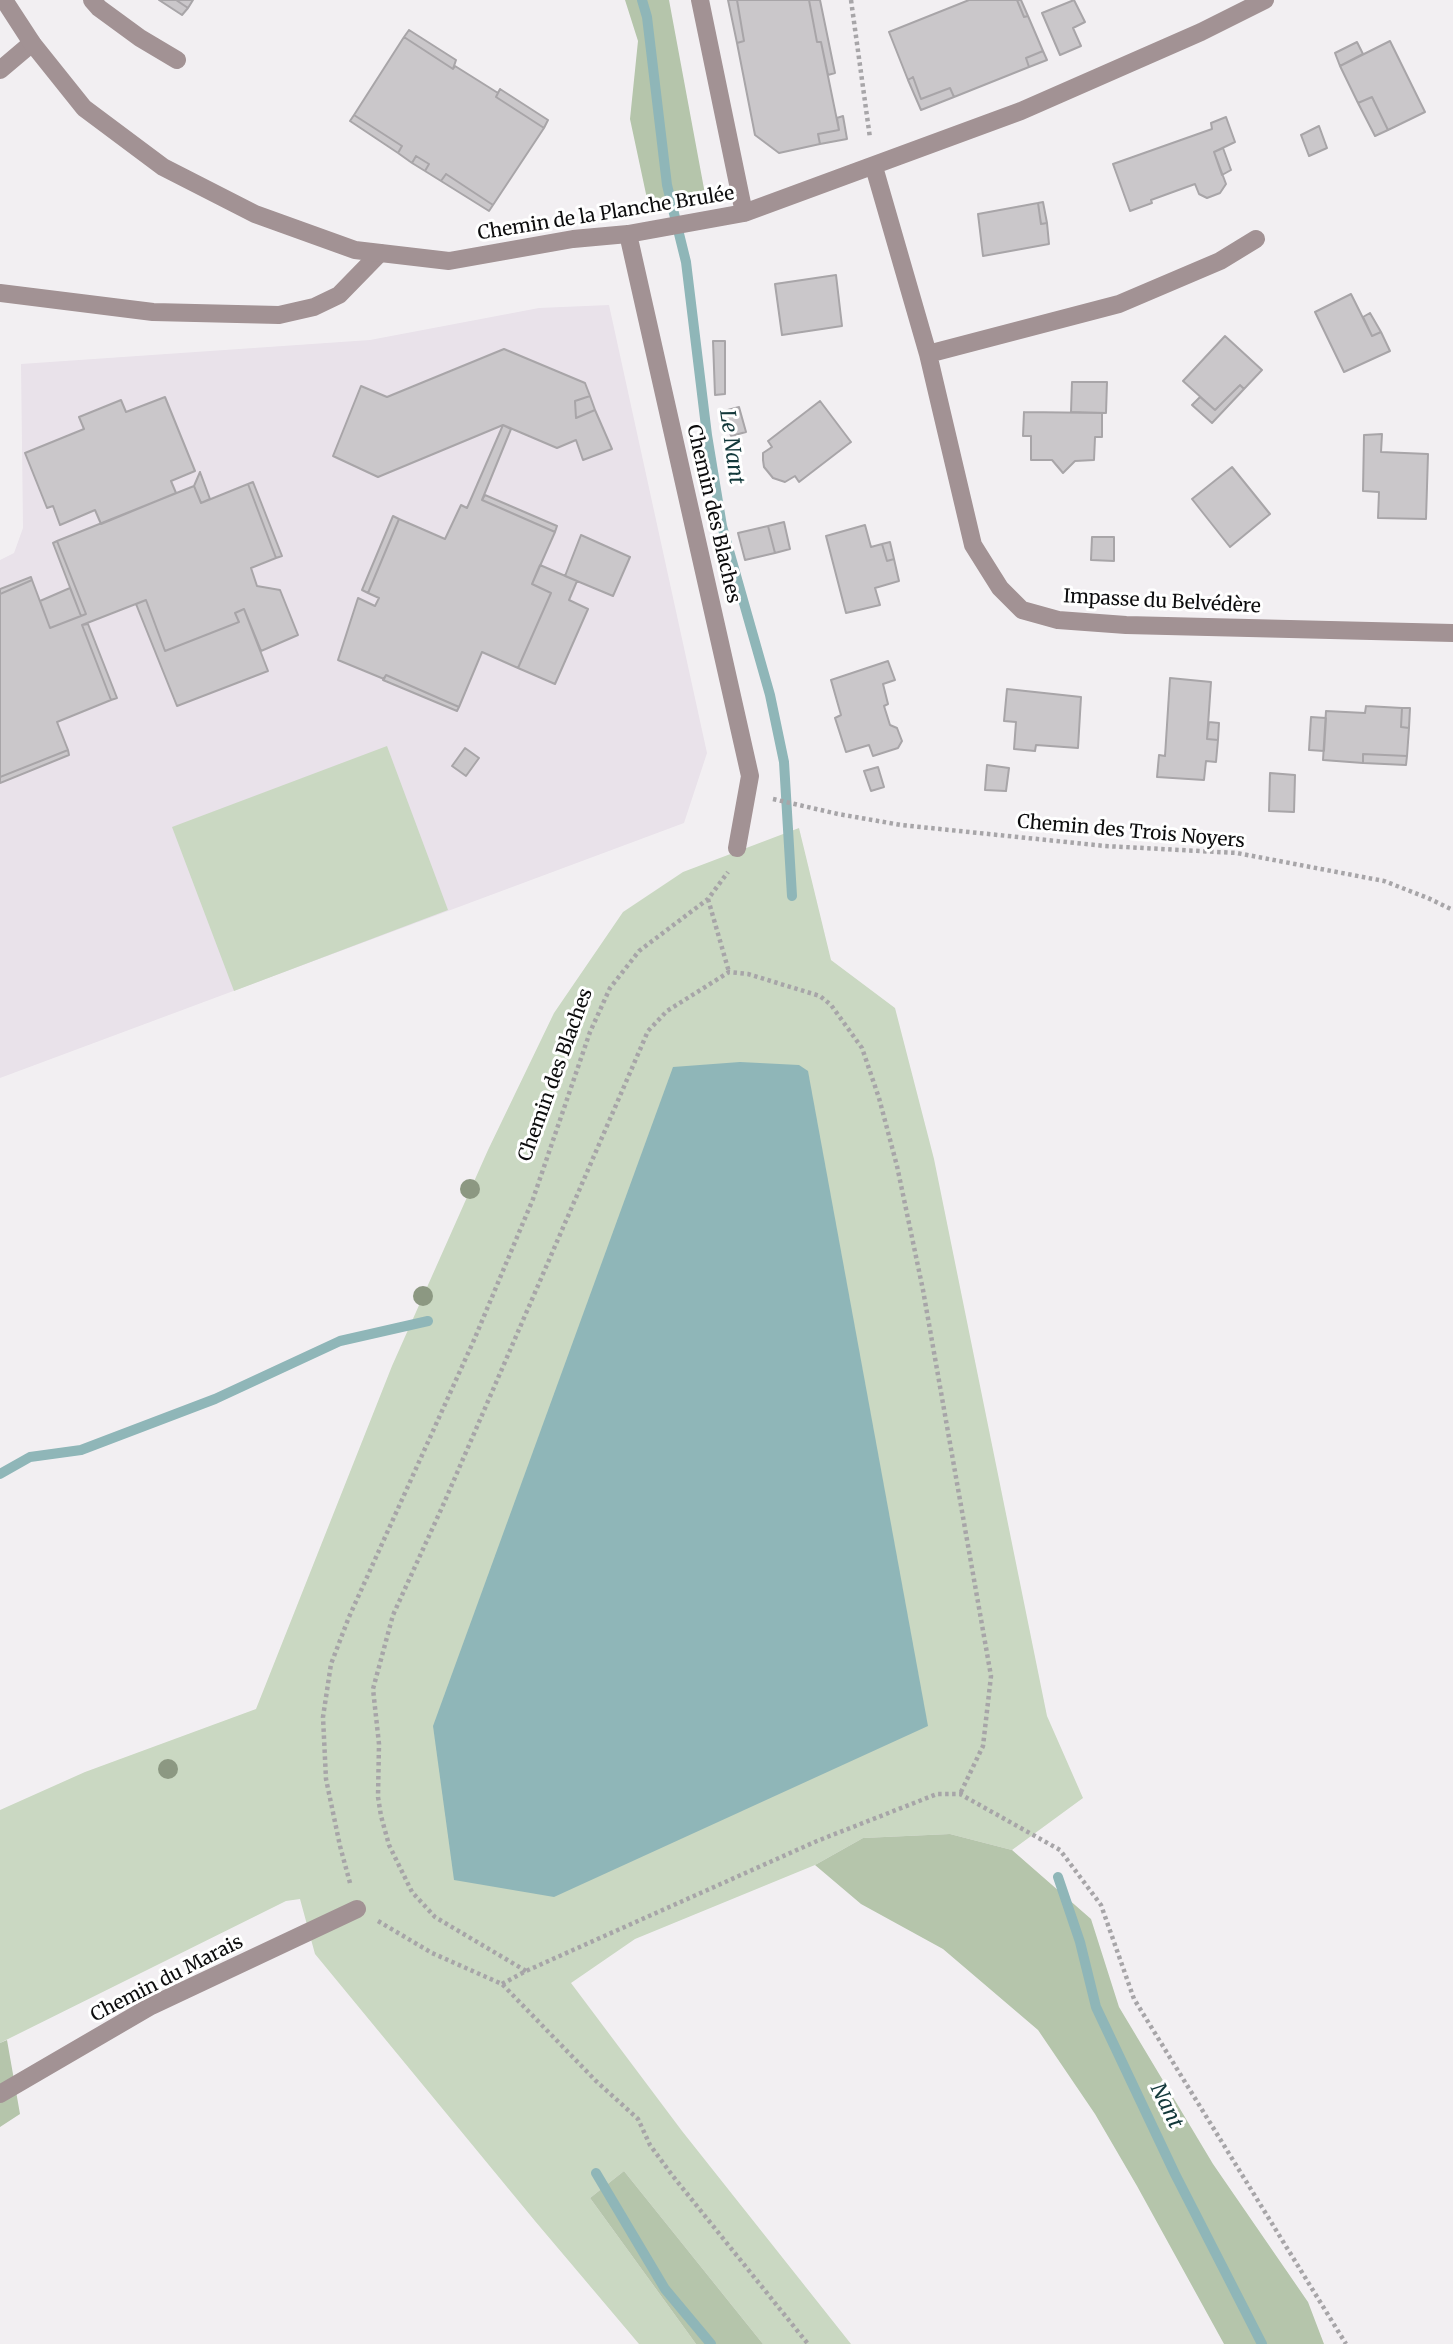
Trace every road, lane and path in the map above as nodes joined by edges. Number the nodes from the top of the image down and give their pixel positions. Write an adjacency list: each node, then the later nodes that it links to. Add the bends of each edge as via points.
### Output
1 (4, 0): 6 (street, Chemin de la Planche Brulée)
2 (92, 0): 7 (street)
3 (699, 0): 10 (street)
4 (851, 0): 9 (path)
5 (1265, 0): 9 (street, Chemin de la Planche Brulée, via 1021,111)
6 (32, 43): 8 (street); 13 (street, Chemin de la Planche Brulée, via 84,108 163,167 255,214 355,250)
7 (177, 60)
8 (0, 70)
9 (874, 167): 10 (street, Chemin de la Planche Brulée); 15 (street, Impasse du Belvédère)
10 (744, 213): 11 (street, Chemin de la Planche Brulée)
11 (628, 234): 13 (street, Chemin de la Planche Brulée, via 449,261); 18 (street, Chemin des Blaches, via 750,776)
12 (1256, 239): 15 (street, via 1220,261 1119,304)
13 (380, 253): 14 (street, via 339,295 279,315 153,313)
14 (0, 293)
15 (928, 354): 16 (street, Impasse du Belvédère, via 974,545 1000,588 1022,610 1058,620 1126,625)
16 (1453, 632)
17 (770, 799): 20 (path, Chemin des Trois Noyers, via 901,825 1105,846 1237,853 1384,881)
18 (737, 848): 19 (path, Chemin des Blaches, via 731,868)
19 (708, 899): 21 (path); 23 (path, Chemin des Blaches, via 639,951 610,988 590,1032 533,1199 331,1664 323,1717 326,1779)
20 (1453, 910)
21 (729, 972): 22 (path, via 820,996 831,1005 862,1048 879,1098 923,1290 991,1676 983,1746); 24 (path, via 667,1011 648,1031 393,1615 373,1689 381,1816 389,1845 412,1892 435,1917)
22 (960, 1794): 24 (path, via 937,1794 817,1841); 28 (path, via 1060,1850 1101,1905 1134,1999)
23 (357, 1909): 25 (path, via 432,1953); 26 (street, Chemin du Marais, via 151,2006)
24 (526, 1971): 25 (path)
25 (502, 1984): 27 (path, via 638,2119 672,2175)
26 (0, 2094)
27 (808, 2344)
28 (1346, 2344)

